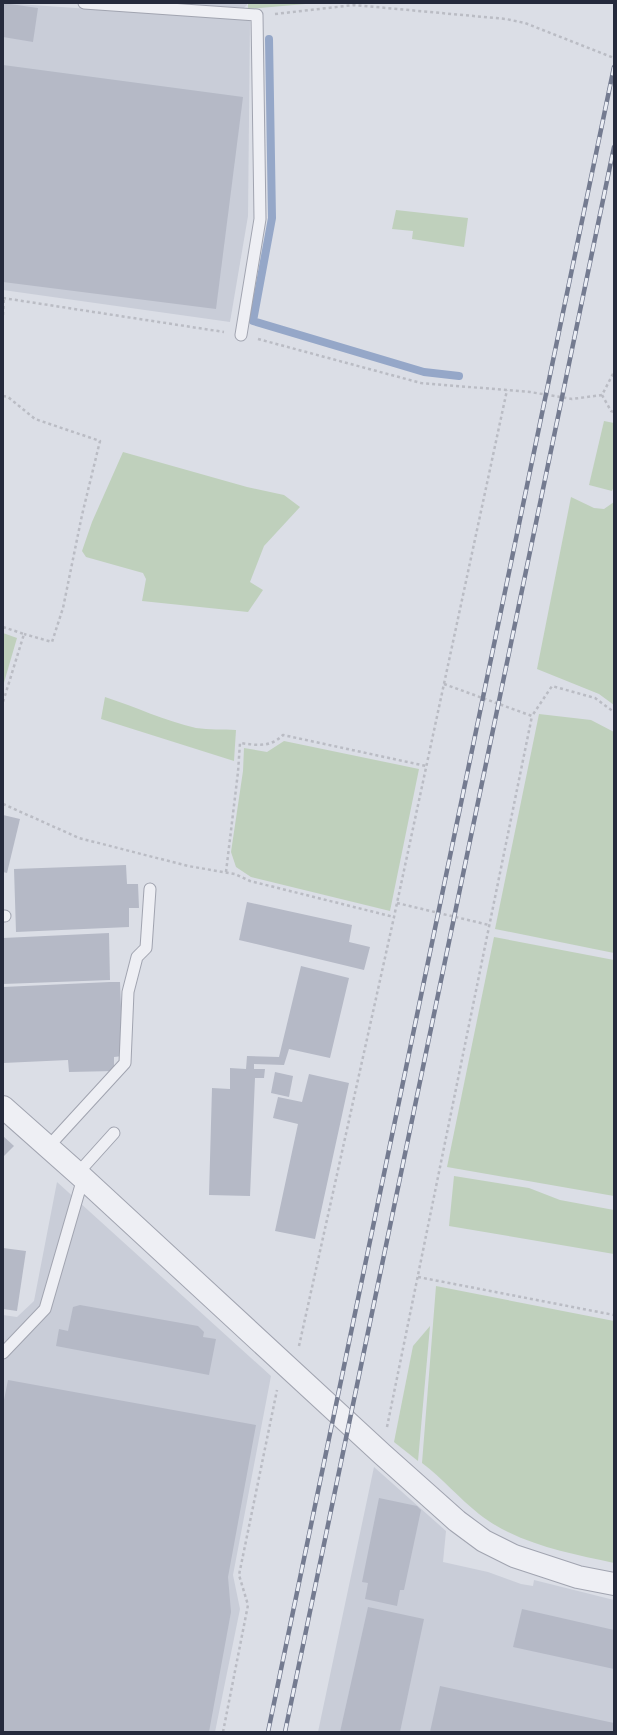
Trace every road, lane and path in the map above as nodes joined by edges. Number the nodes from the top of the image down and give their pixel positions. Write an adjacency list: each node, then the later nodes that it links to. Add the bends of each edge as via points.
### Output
1 (84, 3): 3 (lane)
2 (355, 4): 3 (path); 4 (path, via 506,19 525,23)
3 (257, 15): 7 (lane, via 260,219)
4 (614, 58)
5 (4, 298): 6 (path); 7 (path)
6 (3, 315)
7 (241, 335): 9 (path, via 421,384)
8 (614, 372): 10 (path)
9 (507, 390): 10 (path, via 572,399); 15 (path)
10 (602, 395): 12 (path)
11 (3, 396): 14 (path, via 8,397 35,419 100,441 63,608 52,642)
12 (614, 412)
13 (3, 627): 14 (path)
14 (24, 634): 16 (path)
15 (444, 684): 18 (path); 19 (path)
16 (3, 702)
17 (614, 712): 18 (path, via 595,698 552,686)
18 (532, 716): 25 (path)
19 (426, 766): 21 (path, via 282,735 277,741 265,746 240,743); 23 (path)
20 (3, 804): 21 (path, via 79,838 188,866)
21 (226, 872): 24 (path, via 250,881)
22 (150, 889): 28 (lane, via 146,948 136,957 128,992 125,1063)
23 (397, 902): 24 (path); 25 (path)
24 (394, 917): 33 (path)
25 (489, 925): 30 (path)
26 (3, 1107): 28 (street)
27 (114, 1133): 29 (lane)
28 (48, 1147): 29 (street)
29 (81, 1175): 32 (lane, via 44,1309); 33 (street)
30 (418, 1277): 31 (path); 34 (path)
31 (614, 1315)
32 (3, 1352)
33 (294, 1370): 34 (street); 36 (path, via 278,1388 239,1575 248,1605)
34 (382, 1454): 35 (street, via 457,1521 484,1540 514,1556 545,1568)
35 (614, 1584)
36 (223, 1732)

